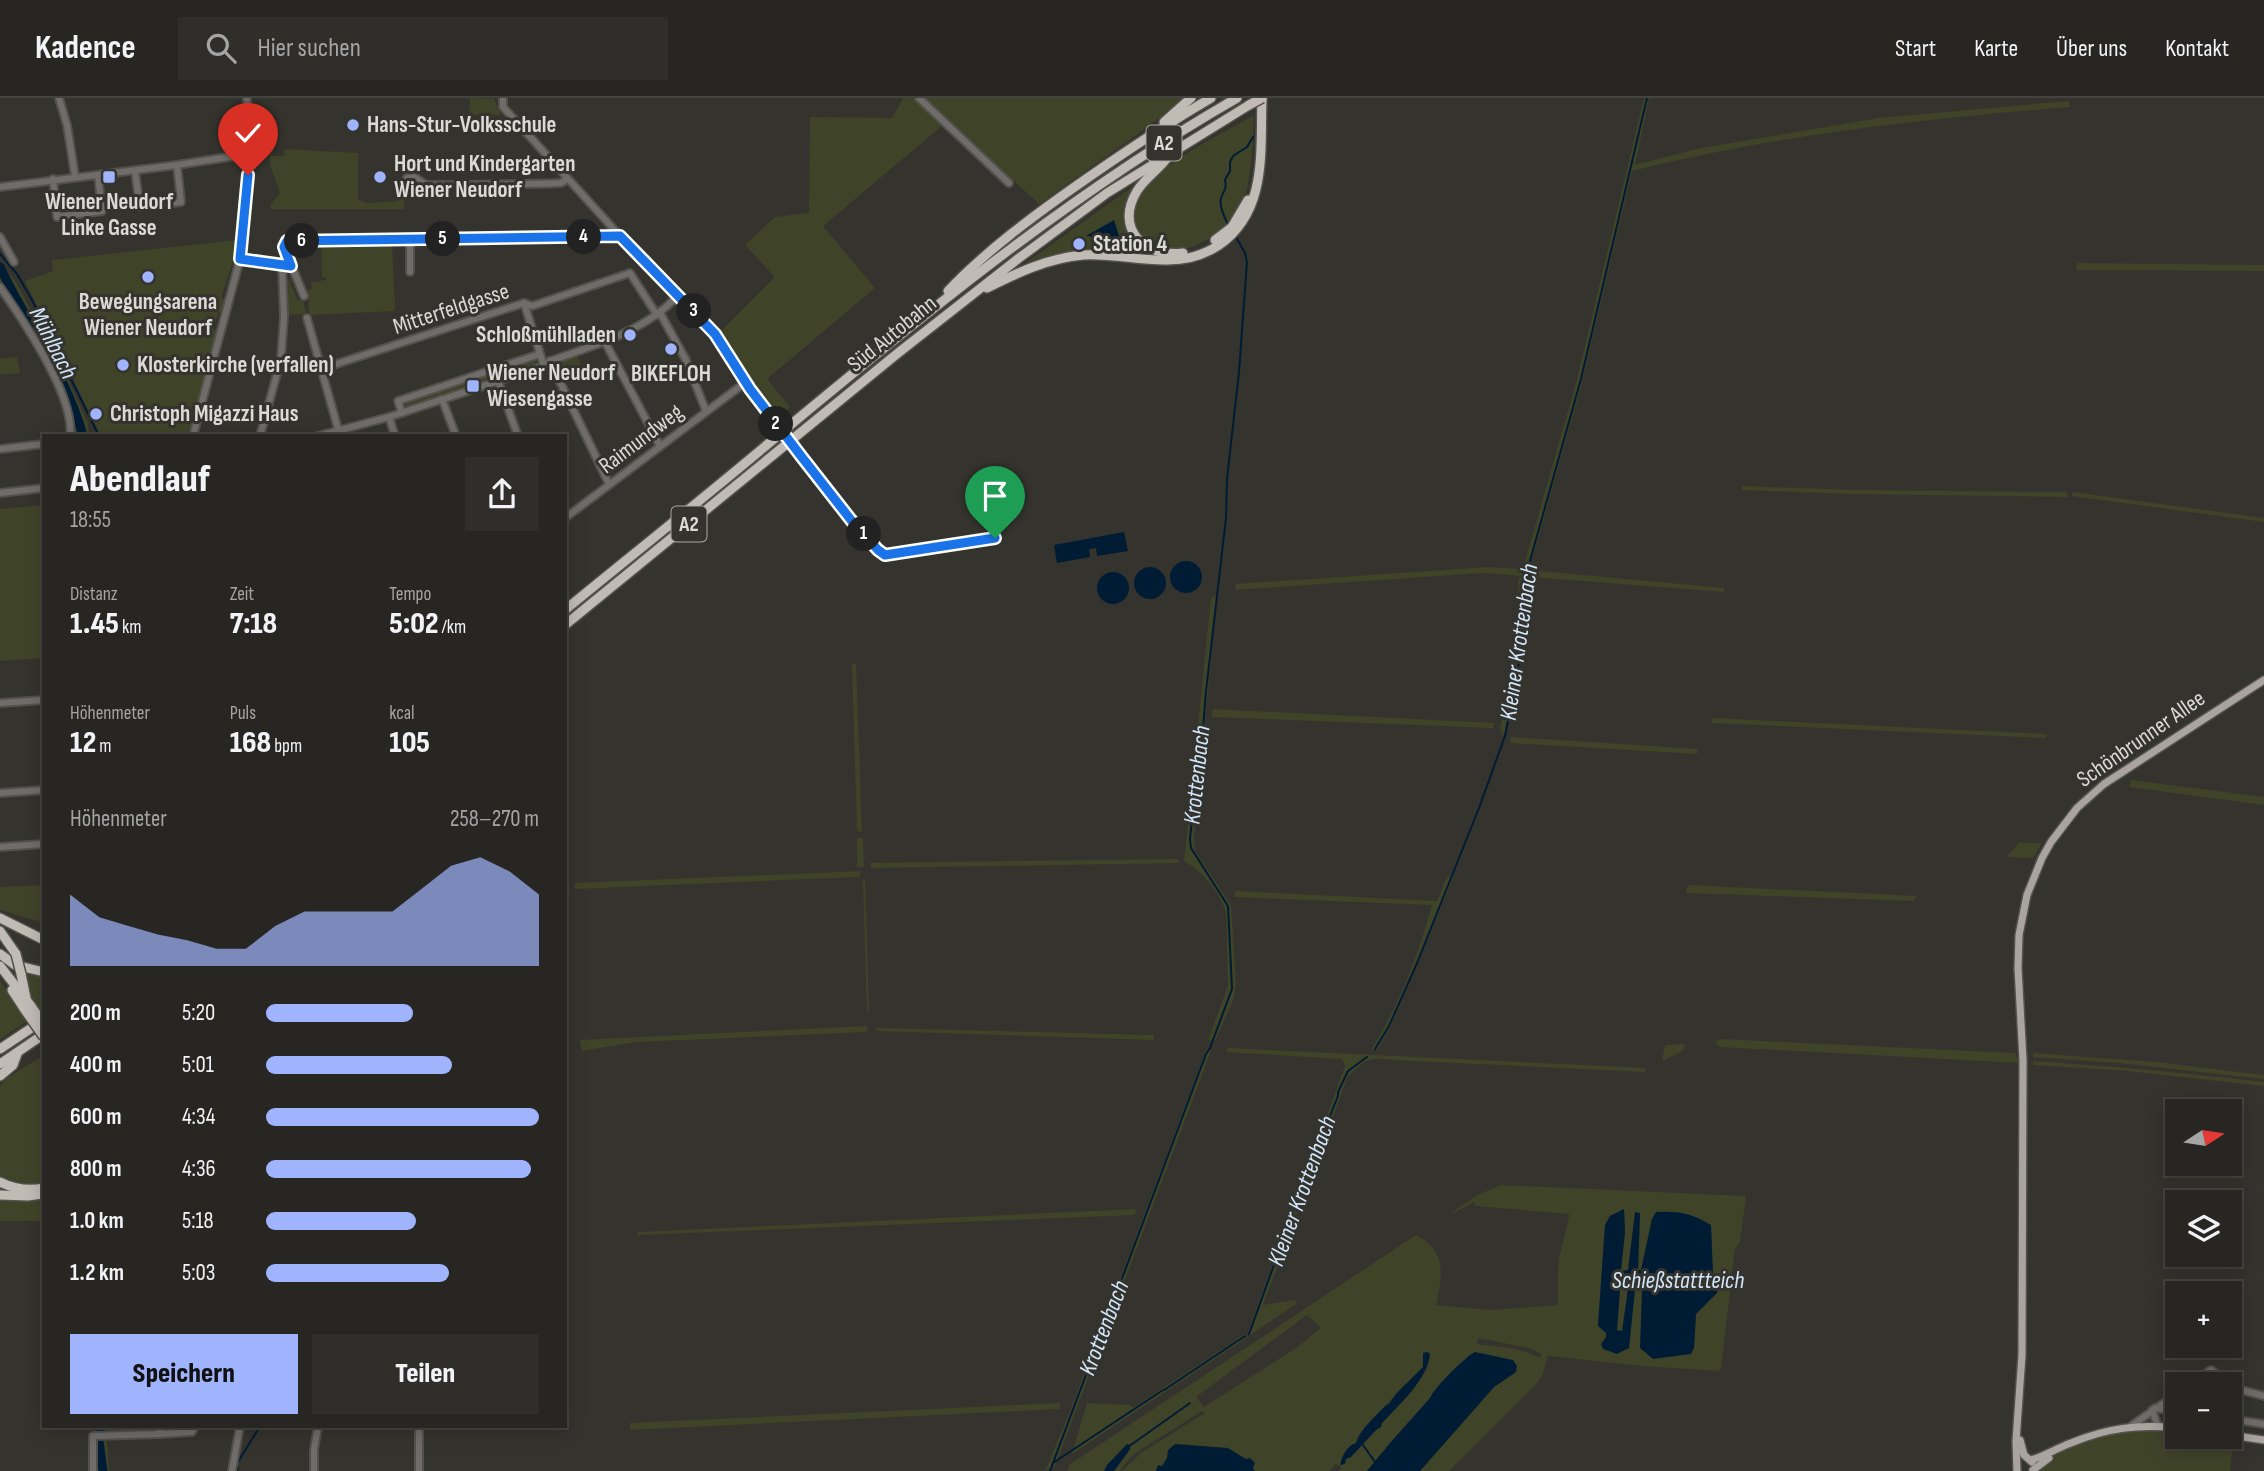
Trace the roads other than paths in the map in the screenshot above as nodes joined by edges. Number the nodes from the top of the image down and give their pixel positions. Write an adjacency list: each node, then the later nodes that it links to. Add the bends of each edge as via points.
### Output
1 (59, 98): 15 (street)
2 (247, 98): 11 (street)
3 (503, 98): 17 (street, via 503,107)
4 (919, 98): 18 (street)
5 (1191, 98): 9 (highway)
6 (1211, 98): 9 (highway)
7 (1237, 98): 35 (highway, Süd Autobahn / A2, via 1092,190)
8 (1261, 98): 10 (highway, Süd Autobahn / A2, bridge); 21 (highway, via 1260,177 1251,208)
9 (1144, 139): 35 (highway, via 1020,227)
10 (1172, 152): 21 (highway, via 1136,193 1130,206 1132,232 1148,249 1171,254 1199,249); 33 (highway, Süd Autobahn / A2, via 1107,193)
11 (248, 154): 12 (street); 25 (street)
12 (177, 165): 13 (street); 13 (street, via 181,202 139,207)
13 (135, 171): 14 (street)
14 (98, 175): 15 (street); 16 (street, via 102,211 57,217)
15 (75, 176): 16 (street)
16 (53, 179): 20 (street)
17 (566, 179): 19 (street, via 561,183); 22 (street)
18 (1009, 183)
19 (426, 185)
20 (0, 187)
21 (1229, 234): 33 (highway, via 1213,249 1179,260 1101,255 1063,258 1026,269)
22 (620, 236): 24 (street); 31 (street)
23 (0, 237): 26 (street)
24 (410, 240): 28 (street, via 287,241 284,247); 29 (street)
25 (240, 259): 27 (street); 51 (street)
26 (14, 262)
27 (282, 266): 28 (street); 40 (street)
28 (291, 266): 32 (street)
29 (410, 272)
30 (0, 287): 50 (street, via 56,379)
31 (678, 295): 36 (street); 63 (street, bridge, via 715,334 770,416 878,550 885,555)
32 (304, 296)
33 (969, 296): 65 (highway, Süd Autobahn / A2)
34 (524, 303): 36 (street, Mitterfeldgasse, via 532,306 630,273); 39 (street); 42 (street, Mitterfeldgasse)
35 (933, 307): 64 (highway, Süd Autobahn / A2)
36 (659, 314): 38 (street); 46 (street, via 686,360)
37 (307, 318): 42 (street)
38 (605, 342): 41 (street); 57 (street)
39 (540, 354): 41 (street); 47 (street, via 398,401)
40 (281, 359): 42 (street); 52 (street)
41 (547, 363): 43 (street); 59 (street)
42 (321, 369): 49 (street)
43 (498, 381): 45 (street); 55 (street)
44 (738, 388): 46 (street, Raimundweg)
45 (442, 399): 47 (street); 54 (street)
46 (706, 411): 57 (street, Raimundweg)
47 (402, 413): 48 (street)
48 (389, 417): 49 (street); 53 (street)
49 (339, 433)
50 (70, 434)
51 (194, 434)
52 (261, 434)
53 (394, 434)
54 (455, 434)
55 (518, 434)
56 (42, 444): 58 (street)
57 (660, 446): 59 (street, Raimundweg)
58 (0, 449)
59 (609, 484): 62 (street, Raimundweg)
60 (42, 488): 61 (street)
61 (0, 493)
62 (567, 516)
63 (995, 538)
64 (567, 608)
65 (567, 623)
66 (2264, 680): 108 (main road, Schönbrunner Allee, via 2104,784 2077,808 2051,842 2027,895 2018,968 2023,1085)
67 (42, 700): 68 (street)
68 (0, 703)
69 (42, 790): 70 (street)
70 (0, 793)
71 (42, 844): 72 (street)
72 (0, 847)
73 (0, 919): 75 (highway)
74 (0, 931): 80 (highway, bridge, via 16,954)
75 (42, 939)
76 (0, 954): 78 (highway, via 15,965)
77 (0, 966): 80 (highway)
78 (42, 972)
79 (0, 974): 80 (highway)
80 (27, 1005): 81 (highway, bridge); 83 (highway, bridge)
81 (42, 1021)
82 (42, 1024): 85 (highway)
83 (42, 1032)
84 (42, 1037): 86 (highway)
85 (0, 1049)
86 (18, 1052): 87 (highway); 88 (highway, via 13,1065)
87 (0, 1064)
88 (0, 1076)
89 (0, 1182): 90 (highway, via 25,1190)
90 (42, 1188)
91 (42, 1194): 92 (highway)
92 (0, 1195)
93 (2242, 1391): 94 (street)
94 (2264, 1396)
95 (2165, 1402): 96 (street)
96 (2154, 1409): 97 (street); 100 (street); 101 (street)
97 (2165, 1410)
98 (2242, 1421): 99 (street)
99 (2264, 1424)
100 (2131, 1426): 101 (main road); 110 (main road)
101 (2158, 1426): 102 (main road)
102 (2165, 1427)
103 (194, 1428): 107 (street, via 192,1432)
104 (240, 1428): 116 (street)
105 (318, 1428): 117 (street)
106 (419, 1428): 118 (street)
107 (160, 1430): 115 (street, via 98,1435)
108 (2018, 1433): 112 (main road); 113 (main road, Schönbrunner Allee)
109 (2242, 1437): 111 (main road)
110 (2083, 1439): 112 (main road); 114 (main road)
111 (2264, 1440)
112 (2029, 1459): 113 (main road); 114 (main road)
113 (2015, 1468)
114 (2033, 1470)
115 (93, 1471)
116 (232, 1471)
117 (314, 1471)
118 (419, 1471)

